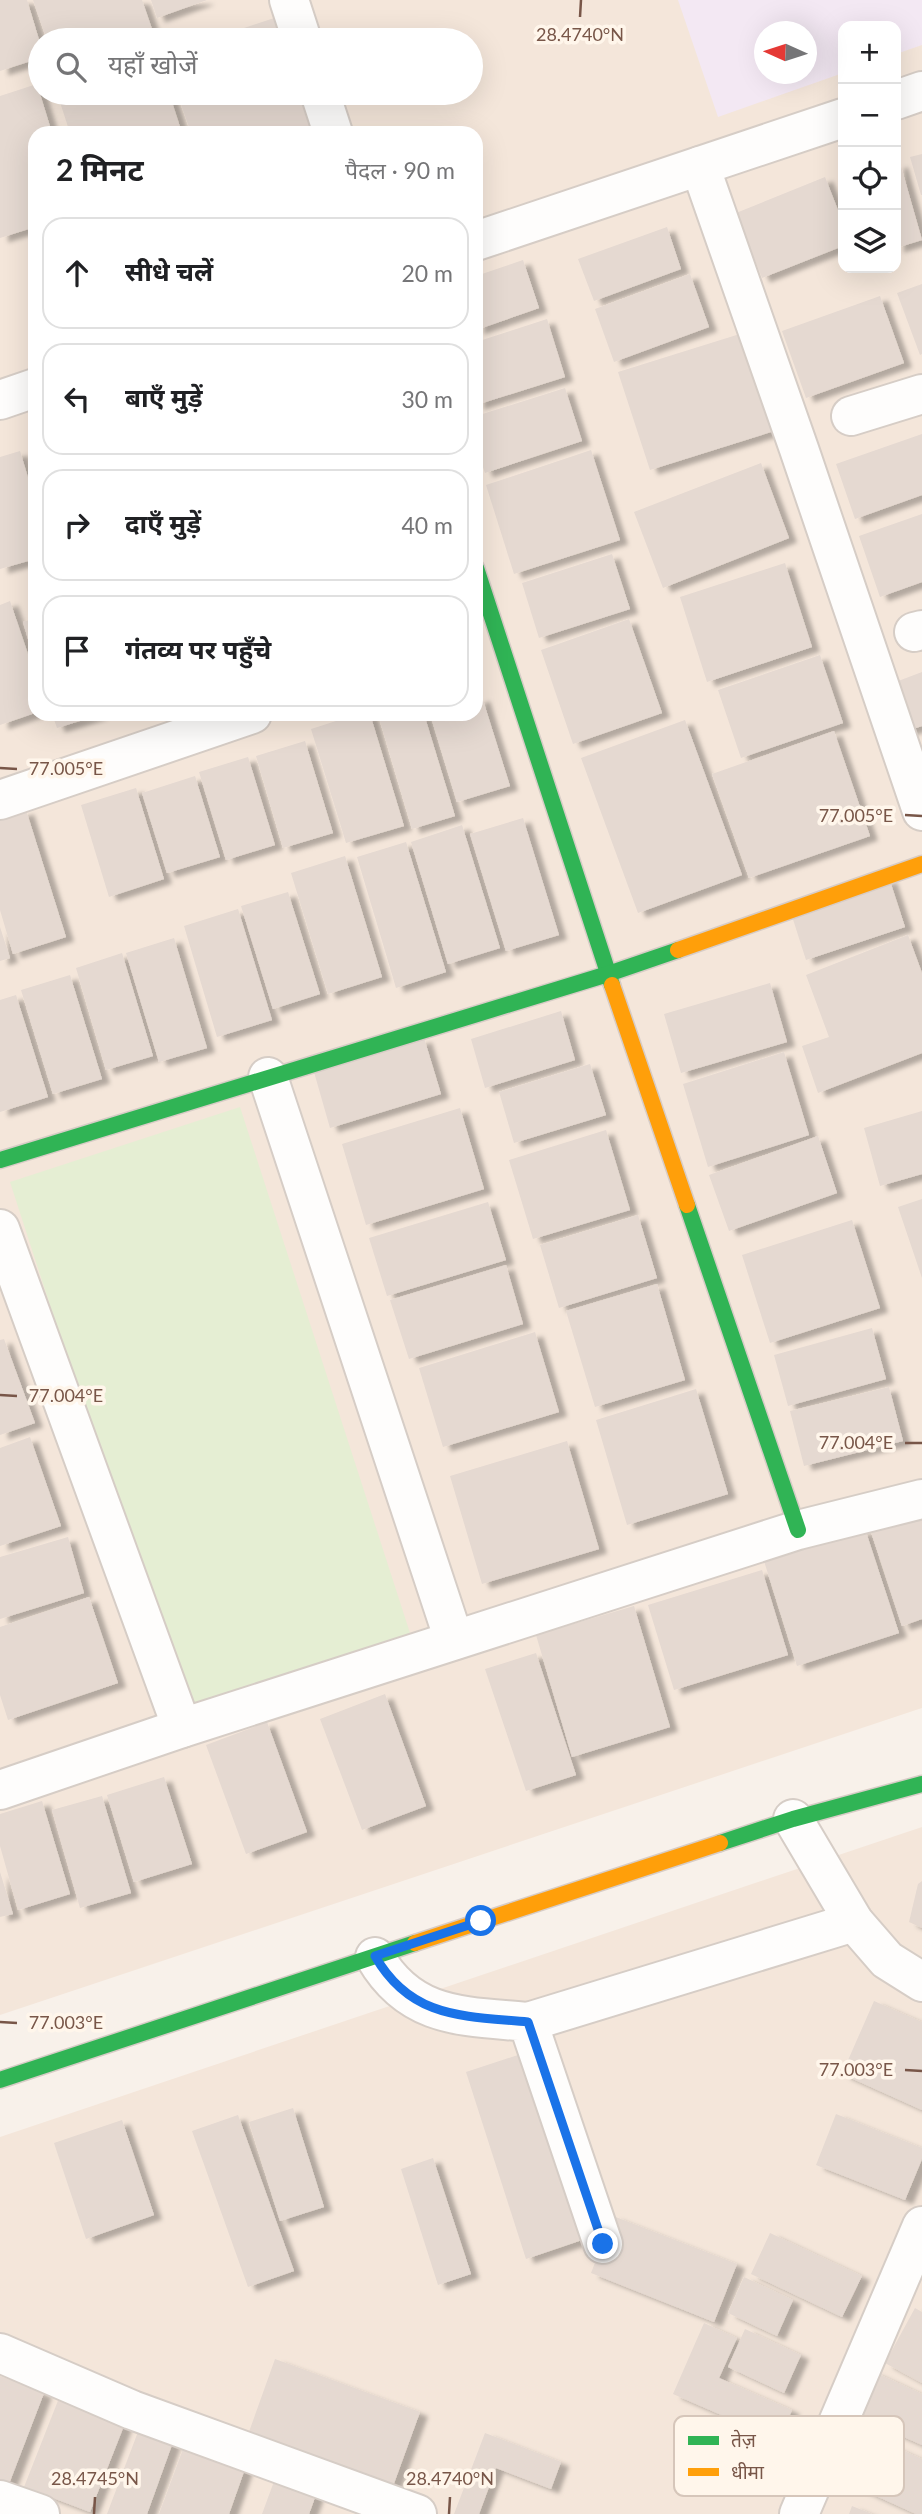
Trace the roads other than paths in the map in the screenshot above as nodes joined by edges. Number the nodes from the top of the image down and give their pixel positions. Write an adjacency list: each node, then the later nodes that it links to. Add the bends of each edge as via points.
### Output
1 (289, 0): 2 (street)
2 (298, 28)
3 (922, 91): 4 (street)
4 (901, 98)
5 (324, 105): 7 (street)
6 (838, 120): 8 (street)
7 (331, 126)
8 (700, 166): 9 (street); 18 (street)
9 (483, 238)
10 (28, 390): 12 (street)
11 (922, 394): 13 (street)
12 (0, 400)
13 (851, 416)
14 (483, 614): 15 (street)
15 (486, 634): 20 (street)
16 (231, 721): 17 (street)
17 (0, 800)
18 (922, 811)
19 (922, 864): 20 (street)
20 (608, 974): 21 (street); 25 (street)
21 (268, 1077): 22 (street); 26 (street)
22 (0, 1160)
23 (0, 1229): 27 (street)
24 (922, 1499): 25 (street)
25 (798, 1530): 26 (street)
26 (454, 1640): 27 (street)
27 (182, 1728): 29 (street)
28 (922, 1784): 30 (street)
29 (0, 1790)
30 (793, 1819): 31 (street); 32 (street)
31 (855, 1922): 33 (street, via 887,1960); 34 (street)
32 (375, 1956): 34 (street, via 387,1978 412,1999 449,2013); 35 (street)
33 (922, 1982)
34 (528, 2022): 37 (street)
35 (0, 2080)
36 (922, 2226): 39 (street)
37 (603, 2244)
38 (0, 2353): 43 (street, via 132,2410)
39 (841, 2416)
40 (807, 2496): 44 (street)
41 (0, 2500): 42 (street)
42 (40, 2514)
43 (417, 2514)
44 (799, 2514)

